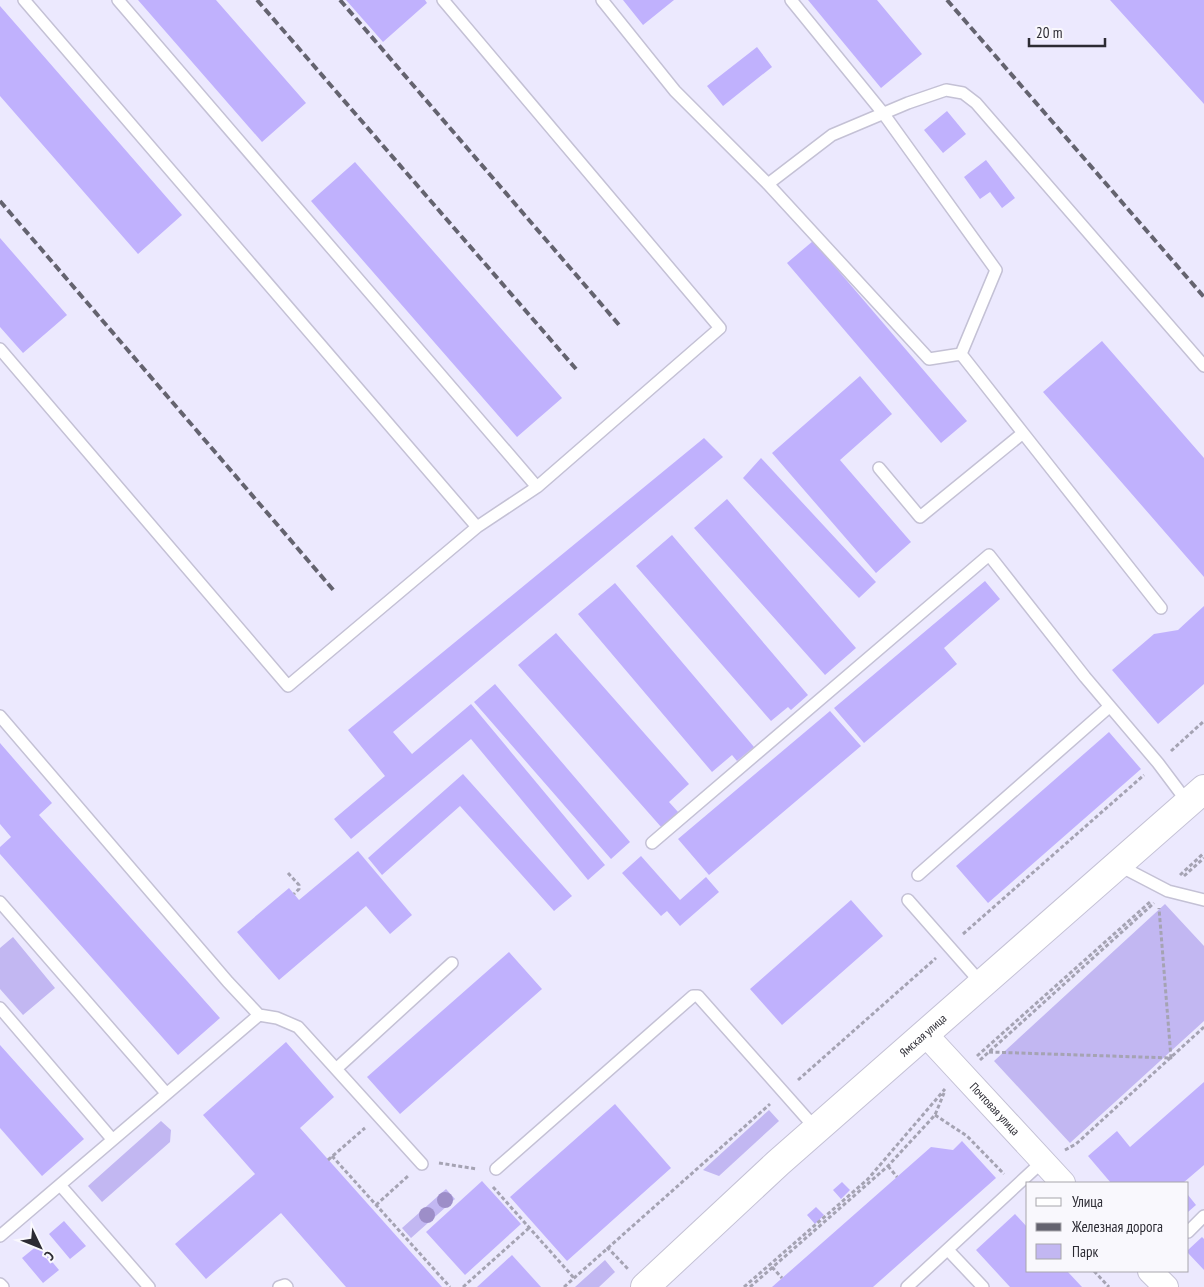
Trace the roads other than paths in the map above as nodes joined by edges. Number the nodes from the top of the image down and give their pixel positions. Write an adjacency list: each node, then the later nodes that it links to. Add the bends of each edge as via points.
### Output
1 (24, 0): 14 (lane)
2 (118, 0): 13 (lane)
3 (443, 0): 13 (lane, via 720,328)
4 (602, 0): 7 (lane, via 675,91)
5 (791, 0): 6 (lane)
6 (883, 113): 7 (lane, via 832,135); 9 (lane, via 996,270); 10 (lane, via 946,90 962,93 976,103)
7 (768, 184): 9 (lane, via 929,359)
8 (0, 349): 14 (lane, via 288,686)
9 (960, 354): 11 (lane)
10 (1204, 366)
11 (1022, 433): 12 (lane, via 920,517); 15 (lane)
12 (879, 468)
13 (537, 487): 14 (lane)
14 (477, 527)
15 (1161, 608)
16 (1109, 706): 18 (lane, via 1158,763); 19 (lane, via 989,555); 21 (lane)
17 (0, 716): 28 (lane)
18 (1196, 796): 20 (main road, Ямская улица)
19 (652, 843)
20 (1118, 865): 23 (lane, via 1168,891); 26 (main road, Ямская улица)
21 (918, 875)
22 (908, 900): 26 (lane)
23 (1204, 900)
24 (0, 902): 31 (lane)
25 (452, 964): 30 (lane)
26 (983, 985): 29 (main road, Ямская улица)
27 (0, 1008): 33 (lane)
28 (259, 1015): 30 (lane, via 298,1027); 31 (lane)
29 (926, 1034): 32 (main road, Ямская улица); 34 (street, Почтовая улица)
30 (336, 1069): 35 (lane)
31 (166, 1093): 33 (lane)
32 (817, 1130): 36 (lane, via 698,996 693,996); 49 (main road, Ямская улица)
33 (112, 1139): 38 (lane)
34 (1042, 1162): 37 (street, Почтовая улица); 42 (lane)
35 (422, 1164)
36 (496, 1169)
37 (1062, 1182)
38 (60, 1185): 41 (lane); 46 (lane)
39 (1204, 1216): 40 (lane)
40 (1189, 1231)
41 (0, 1236)
42 (948, 1250): 50 (lane); 51 (lane)
43 (1151, 1272): 52 (street)
44 (0, 1284): 45 (lane)
45 (3, 1287)
46 (149, 1287)
47 (279, 1287): 48 (lane)
48 (286, 1287)
49 (646, 1287)
50 (907, 1287)
51 (983, 1287)
52 (1166, 1287)

